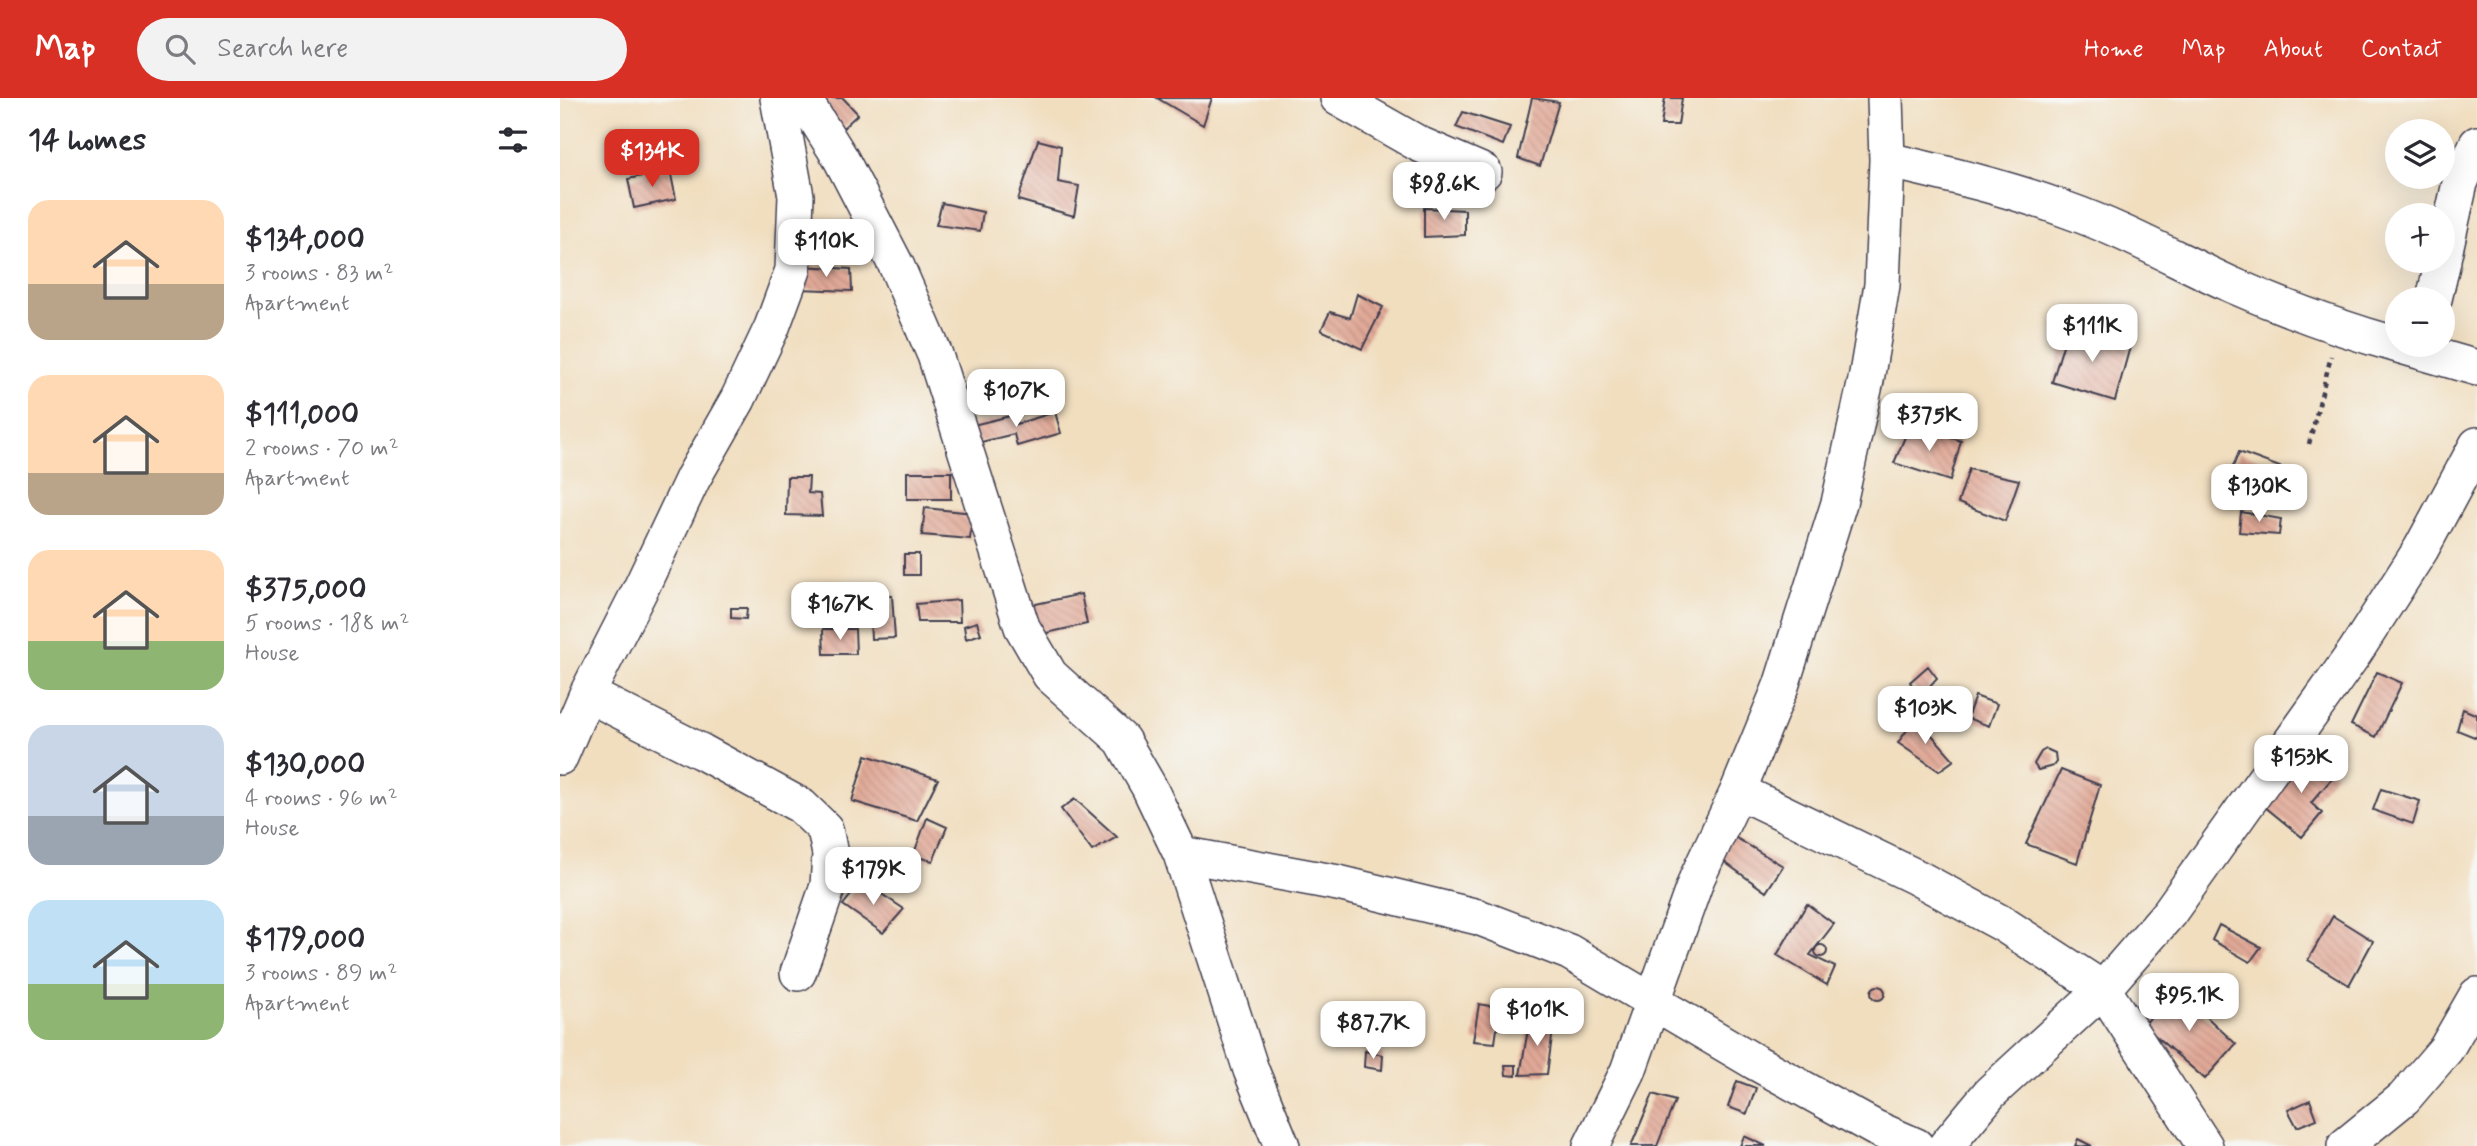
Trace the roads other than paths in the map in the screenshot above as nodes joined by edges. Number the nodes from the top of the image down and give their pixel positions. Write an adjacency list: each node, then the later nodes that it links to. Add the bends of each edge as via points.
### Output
1 (778, 98): 13 (street, via 796,196 793,270 738,399 693,478)
2 (803, 98): 16 (street, via 841,159 897,267 935,355 1022,627 1050,674 1122,740)
3 (1338, 98): 7 (street, via 1419,144)
4 (1885, 98): 6 (street)
5 (2477, 144): 8 (street)
6 (1887, 160): 9 (street, via 2067,210 2337,328); 15 (street, via 1882,285 1839,503 1781,686)
7 (1484, 172)
8 (2455, 206)
9 (2385, 340)
10 (2444, 357): 11 (street)
11 (2477, 368)
12 (2477, 445): 18 (street, via 2421,549 2355,652 2169,913)
13 (587, 694): 14 (street); 17 (street, via 801,806 825,829 830,854 828,886)
14 (563, 739)
15 (1738, 791): 18 (street, via 1981,912); 20 (street, via 1697,878)
16 (1181, 853): 20 (street, via 1338,883 1478,917 1569,952); 22 (street, via 1251,1070)
17 (798, 973)
18 (2103, 989): 25 (street, via 1990,1093); 26 (street)
19 (2477, 996): 27 (street, via 2446,1049 2404,1098)
20 (1653, 1001): 21 (street); 23 (street, via 1628,1071)
21 (1870, 1137): 24 (street)
22 (1282, 1146)
23 (1591, 1146)
24 (1916, 1146)
25 (1945, 1146)
26 (2205, 1146)
27 (2345, 1146)

